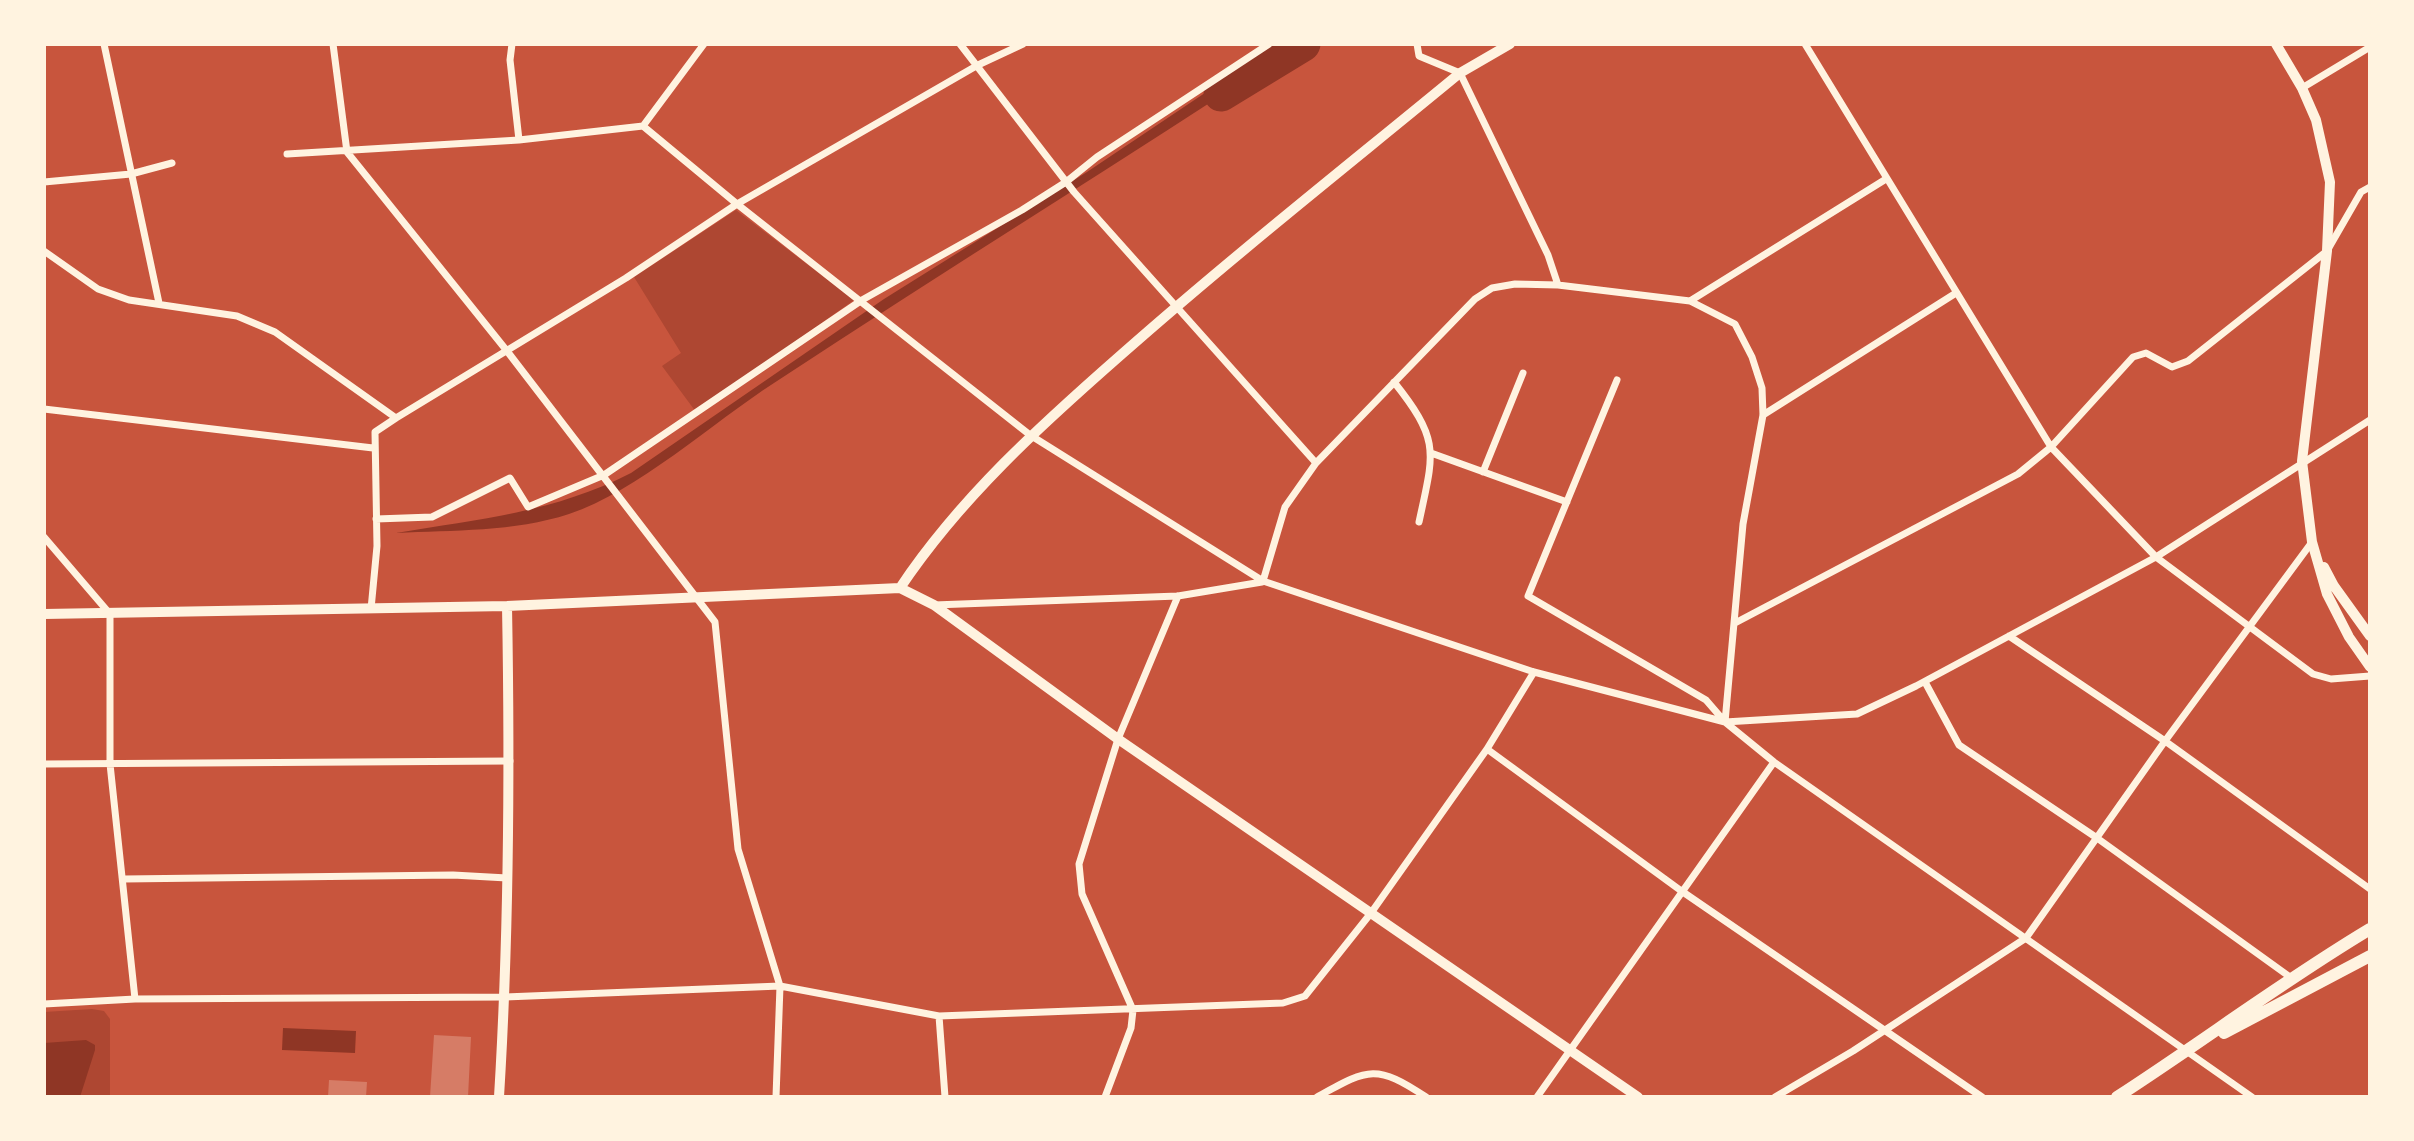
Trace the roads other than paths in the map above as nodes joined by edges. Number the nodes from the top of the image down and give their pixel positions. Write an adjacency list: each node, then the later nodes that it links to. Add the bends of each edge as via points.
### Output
1 (104, 44): 21 (street)
2 (333, 44): 18 (street)
3 (512, 44): 17 (street)
4 (704, 44): 16 (street)
5 (960, 44): 13 (street)
6 (1023, 44): 13 (street)
7 (1269, 44): 24 (street)
8 (1417, 44): 14 (street, via 1419,55)
9 (1510, 44): 14 (street)
10 (1805, 44): 22 (street)
11 (2276, 44): 15 (street)
12 (2370, 47): 15 (street)
13 (978, 65): 24 (street); 26 (street)
14 (1460, 73): 29 (street, via 1548,255); 34 (street)
15 (2302, 88): 28 (street, via 2316,120 2329,172)
16 (643, 126): 17 (street); 26 (street)
17 (519, 140): 18 (street)
18 (347, 152): 19 (street); 35 (street)
19 (287, 154)
20 (172, 163): 21 (street)
21 (131, 174): 23 (street); 33 (street)
22 (1886, 179): 30 (street); 32 (street)
23 (44, 182)
24 (1066, 182): 31 (street); 34 (street)
25 (2370, 187): 28 (street, via 2361,192)
26 (737, 204): 31 (street); 35 (street)
27 (44, 251): 33 (street, via 98,289 129,300)
28 (2327, 251): 44 (street, via 2188,360 2172,367 2146,353 2133,357); 47 (street)
29 (1558, 285): 32 (street); 38 (street, via 1492,288 1475,299)
30 (1956, 293): 40 (street); 44 (street)
31 (864, 302): 43 (street); 50 (street)
32 (1690, 302): 40 (street, via 1735,324 1762,388)
33 (159, 303): 41 (street, via 237,316 275,332)
34 (1175, 307): 43 (street); 48 (street)
35 (507, 351): 41 (street); 50 (street)
36 (1523, 373): 49 (street)
37 (1617, 380): 51 (street)
38 (1394, 382): 46 (street, via 1414,406); 48 (street)
39 (44, 409): 45 (street)
40 (1763, 415): 66 (street, via 1743,524)
41 (396, 418): 45 (street, via 375,432)
42 (2370, 420): 47 (street)
43 (1030, 435): 57 (street); 58 (street, via 925,550)
44 (2051, 447): 56 (street); 66 (street, via 2018,474)
45 (373, 448): 52 (street)
46 (1431, 453): 49 (street); 53 (street)
47 (2302, 461): 55 (street); 56 (street)
48 (1316, 463): 57 (street, via 1285,507)
49 (1483, 472): 51 (street)
50 (606, 477): 52 (street, via 528,507 510,478 432,517); 59 (street)
51 (1567, 502): 74 (street, via 1528,596 1706,700)
52 (376, 519): 63 (street)
53 (1419, 522)
54 (44, 537): 65 (street)
55 (2312, 542): 67 (street); 69 (street, via 2334,586); 70 (street, via 2327,594)
56 (2156, 557): 67 (street); 68 (street)
57 (1263, 581): 60 (street); 71 (street)
58 (900, 588): 59 (street); 61 (street)
59 (695, 597): 62 (street); 92 (street, via 715,622 738,849)
60 (1178, 597): 61 (street); 75 (street)
61 (934, 605): 75 (street)
62 (507, 606): 63 (street); 78 (street)
63 (371, 609): 65 (street)
64 (44, 614): 65 (street)
65 (110, 614): 81 (street)
66 (1735, 623): 74 (street)
67 (2249, 625): 72 (street, via 2313,674 2331,679); 76 (street)
68 (2009, 636): 73 (street); 76 (street)
69 (2370, 636)
70 (2370, 667)
71 (1534, 672): 74 (street); 77 (street)
72 (2370, 676)
73 (1925, 682): 74 (street, via 1857,714); 82 (street, via 1959,745)
74 (1725, 722): 79 (street)
75 (1118, 738): 87 (street); 96 (street, via 1079,864 1082,894)
76 (2165, 741): 82 (street); 85 (street)
77 (1487, 749): 86 (street); 87 (street)
78 (510, 761): 81 (street); 83 (street)
79 (1774, 762): 86 (street); 89 (street)
80 (44, 764): 81 (street)
81 (110, 764): 84 (street)
82 (2097, 838): 89 (street); 91 (street)
83 (507, 878): 84 (street); 93 (street)
84 (124, 879): 94 (street)
85 (2370, 889)
86 (1680, 890): 98 (street); 99 (street)
87 (1371, 913): 96 (street, via 1305,996 1253,1007); 99 (street)
88 (2370, 929): 91 (main road)
89 (2026, 938): 98 (street); 100 (street)
90 (2370, 956): 100 (main road)
91 (2290, 977): 100 (main road)
92 (780, 986): 93 (street); 97 (street); 102 (street)
93 (505, 998): 94 (street); 101 (street)
94 (135, 999): 95 (street)
95 (44, 1004)
96 (1133, 1010): 97 (street); 104 (street, via 1131,1028)
97 (939, 1016): 103 (street)
98 (1884, 1029): 109 (street); 110 (street)
99 (1569, 1050): 107 (street); 108 (street)
100 (2189, 1051): 111 (main road); 112 (street)
101 (499, 1097)
102 (776, 1097)
103 (945, 1097)
104 (1105, 1097)
105 (1317, 1097): 106 (street, via 1370,1072 1395,1076)
106 (1426, 1097)
107 (1537, 1097)
108 (1638, 1097)
109 (1775, 1097)
110 (1982, 1097)
111 (2117, 1097)
112 (2252, 1097)

